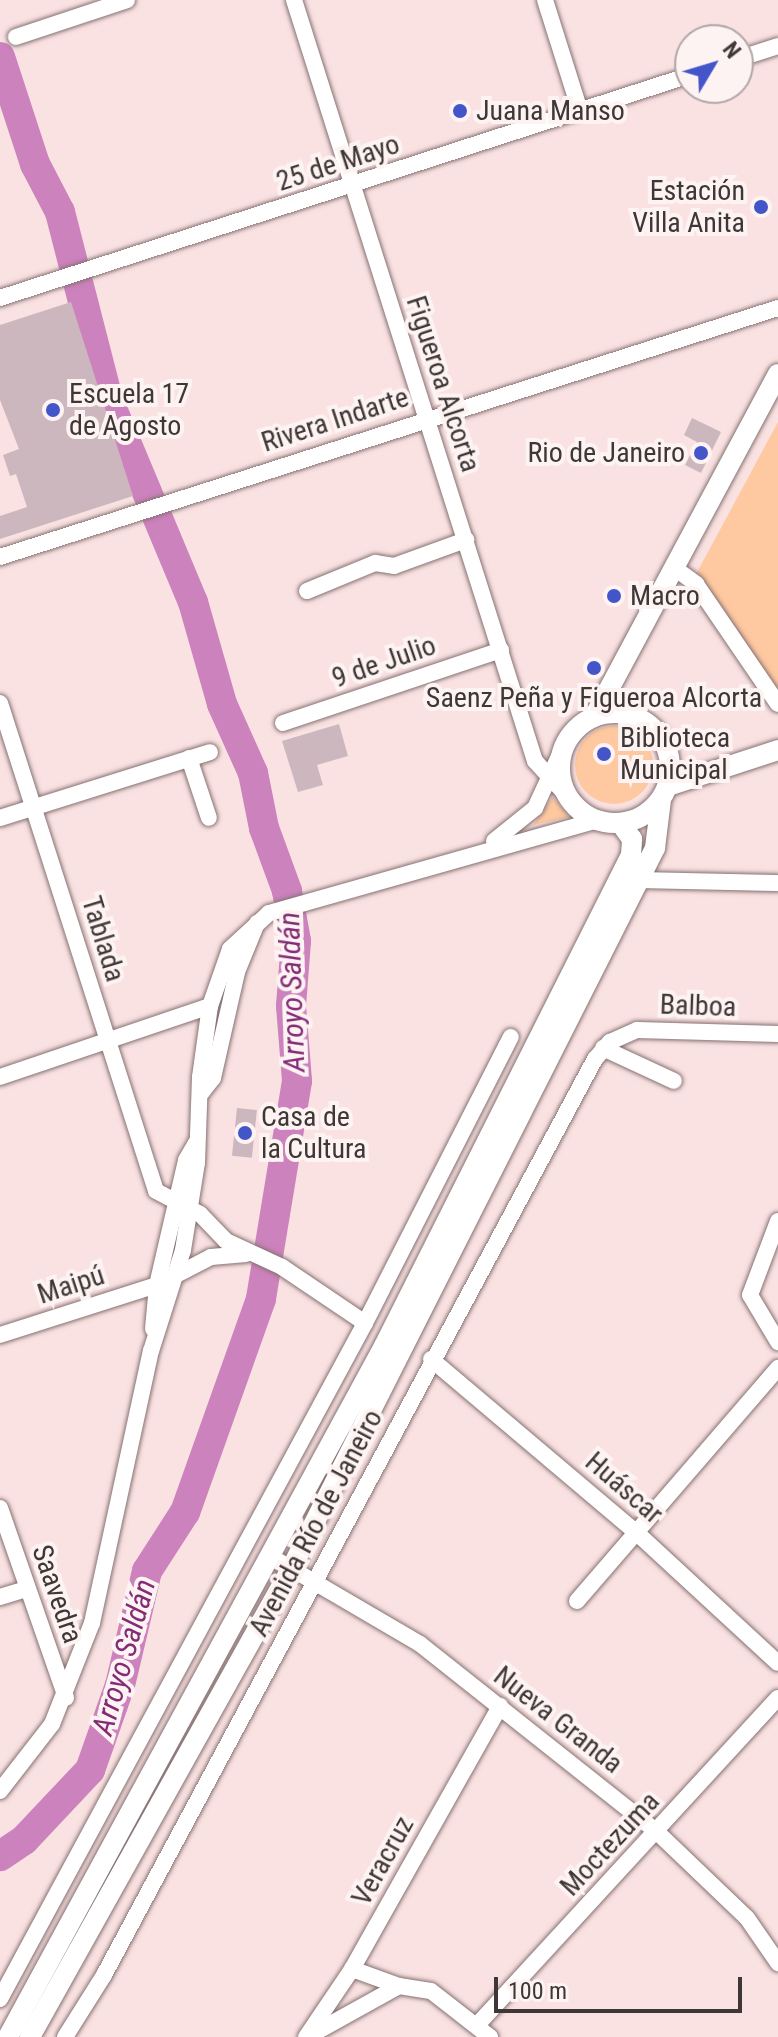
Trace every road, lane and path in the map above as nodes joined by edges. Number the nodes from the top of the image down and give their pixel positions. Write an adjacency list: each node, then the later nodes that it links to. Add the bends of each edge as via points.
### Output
1 (127, 0): 4 (street)
2 (294, 0): 9 (street, Figueroa Alcorta)
3 (545, 0): 8 (street)
4 (16, 37)
5 (778, 46): 6 (street)
6 (754, 54)
7 (674, 80): 8 (street, 25 de Mayo)
8 (580, 111): 9 (street, 25 de Mayo)
9 (353, 186): 10 (street, 25 de Mayo); 13 (street, Figueroa Alcorta)
10 (0, 298)
11 (778, 308): 13 (street, Rivera Indarte)
12 (778, 374): 16 (main road)
13 (426, 418): 14 (street, Figueroa Alcorta); 15 (street, Rivera Indarte)
14 (466, 540): 17 (street, via 394,566 375,563); 18 (street, Figueroa Alcorta)
15 (0, 557)
16 (673, 567): 20 (street, via 696,584); 21 (main road)
17 (307, 591)
18 (501, 650): 22 (street, 9 de Julio); 27 (street, Figueroa Alcorta, via 535,761)
19 (0, 703): 30 (street, Tablada)
20 (778, 704)
21 (594, 717): 25 (main road, via 568,738); 28 (main road, via 630,715 647,722 667,747)
22 (283, 723)
23 (778, 750): 28 (main road)
24 (210, 752): 26 (street)
25 (559, 756): 27 (street); 29 (main road, via 559,777)
26 (189, 758): 30 (street); 32 (street)
27 (549, 781): 29 (street); 35 (street, via 523,820)
28 (665, 793): 34 (main road, via 651,812); 36 (main road, via 655,848)
29 (569, 798): 33 (main road)
30 (34, 807): 31 (street); 43 (street, Tablada)
31 (0, 818)
32 (209, 818)
33 (597, 820): 34 (main road); 35 (street)
34 (621, 824): 64 (main road, via 632,839 631,855)
35 (479, 850): 38 (street)
36 (636, 880): 37 (street); 65 (main road)
37 (778, 883)
38 (263, 917): 39 (street, via 230,949); 47 (street, via 237,972 213,1078)
39 (210, 1006): 43 (street); 47 (street)
40 (778, 1034): 42 (street, Balboa, via 637,1030)
41 (511, 1037): 56 (street, Avenida Río de Janeiro)
42 (618, 1037): 44 (street, Avenida Río de Janeiro)
43 (108, 1043): 45 (street); 48 (street, Tablada, via 156,1191)
44 (603, 1048): 46 (street); 60 (street, Avenida Río de Janeiro)
45 (0, 1077)
46 (674, 1081)
47 (202, 1092): 48 (street, via 196,1142 186,1160)
48 (184, 1206): 50 (street); 51 (street); 54 (street)
49 (778, 1221): 58 (street, via 750,1286 754,1305)
50 (212, 1226): 52 (street); 53 (street)
51 (167, 1248): 54 (street); 55 (street)
52 (248, 1254): 53 (street, Maipú, via 226,1253); 56 (street, via 282,1267)
53 (195, 1264): 54 (street, Maipú)
54 (177, 1272): 55 (street, Maipú); 59 (street)
55 (157, 1285): 57 (street, Maipú); 59 (street)
56 (365, 1323): 79 (street, Avenida Río de Janeiro)
57 (0, 1335)
58 (778, 1342)
59 (151, 1351): 71 (street, via 92,1623)
60 (431, 1359): 63 (street, Huáscar); 66 (street, Avenida Río de Janeiro)
61 (778, 1368): 63 (street)
62 (0, 1508): 67 (street, Saavedra)
63 (638, 1534): 69 (street); 70 (street, Huáscar)
64 (273, 1558): 65 (street, Nueva Granda); 81 (main road)
65 (291, 1569): 66 (street, Nueva Granda); 82 (main road)
66 (314, 1584): 73 (street, Nueva Granda, via 420,1644); 83 (street, Avenida Río de Janeiro, via 104,1975)
67 (26, 1589): 68 (street); 71 (street, Saavedra)
68 (0, 1597)
69 (577, 1601)
70 (778, 1663)
71 (66, 1698): 74 (street, via 31,1756)
72 (778, 1698): 75 (street, Moctezuma)
73 (500, 1706): 75 (street, Nueva Granda); 77 (street, Veracruz)
74 (0, 1791)
75 (657, 1832): 76 (street, Nueva Granda, via 747,1918); 80 (street, Moctezuma)
76 (778, 1963)
77 (352, 1969): 78 (street); 84 (street, Veracruz)
78 (399, 1986): 80 (street, via 431,1991); 84 (street)
79 (0, 1999)
80 (478, 2024): 85 (street)
81 (8, 2037)
82 (30, 2037)
83 (65, 2037)
84 (306, 2037)
85 (490, 2037)

